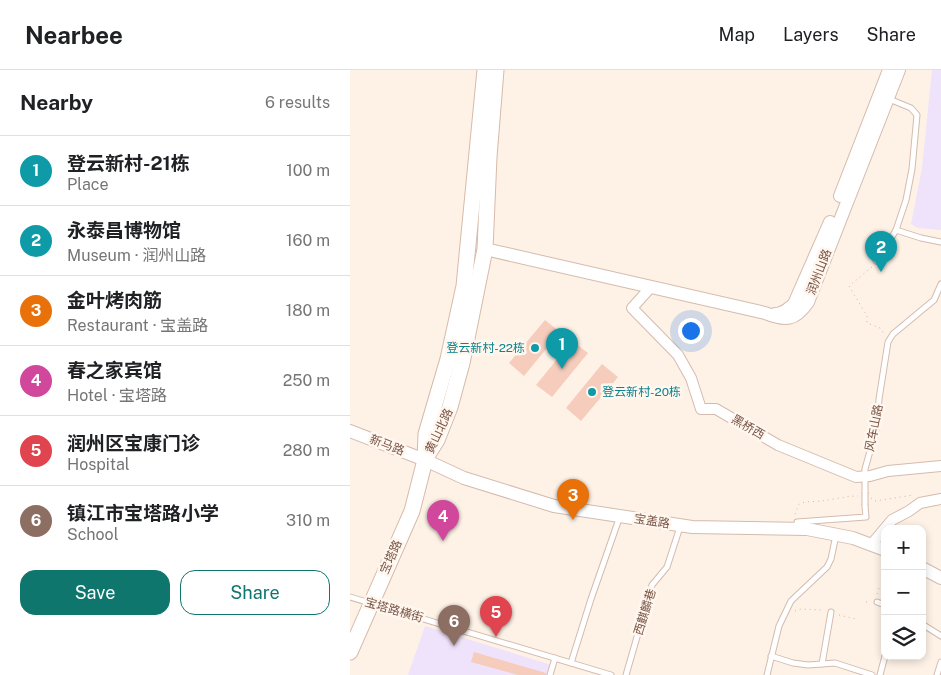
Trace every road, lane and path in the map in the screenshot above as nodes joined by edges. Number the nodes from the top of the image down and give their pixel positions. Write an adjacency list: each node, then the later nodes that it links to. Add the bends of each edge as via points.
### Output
1 (485, 70): 14 (main road, 黄山北路, via 464,286 448,359 426,434)
2 (496, 70): 8 (main road, 黄山北路)
3 (889, 70): 5 (street, 润州山路)
4 (899, 70): 5 (street, 润州山路)
5 (883, 97): 6 (lane, via 912,108 917,115 910,185); 11 (street, 润州山路, via 794,304 787,310 780,314 765,314)
6 (896, 230): 7 (lane); 9 (lane)
7 (941, 242)
8 (485, 249): 11 (street); 14 (main road, 黄山北路, via 450,407)
9 (876, 261): 12 (path, via 849,286 867,316 867,322 880,328)
10 (941, 284): 12 (lane, 风车山路, via 934,300 893,334)
11 (651, 287): 16 (street, 黑桥西, via 632,308 678,355 691,378 701,409 716,409 778,445 856,477)
12 (888, 346): 16 (lane, 风车山路, via 877,426)
13 (350, 431): 14 (street, 新马路)
14 (425, 460): 18 (street, 宝盖路, via 464,478 554,506); 30 (main road, 宝塔路, via 412,511)
15 (941, 466): 16 (street, 黑桥西)
16 (865, 476): 20 (lane, 风车山路, bridge, via 866,517 797,522)
17 (941, 499): 22 (street, via 920,503 892,520)
18 (620, 516): 19 (street, 宝盖路); 41 (lane)
19 (681, 525): 20 (street, 宝盖路); 46 (lane, 西麒麟巷, via 667,567 652,585)
20 (797, 529): 21 (street, 宝盖路)
21 (836, 535): 22 (street, 宝盖路); 31 (lane, via 827,567 791,600)
22 (871, 545): 23 (street, 宝盖路)
23 (881, 549)
24 (925, 570): 25 (street)
25 (940, 579)
26 (880, 586): 28 (path)
27 (350, 597): 30 (lane, 宝塔路横街)
28 (876, 600): 29 (lane)
29 (881, 603)
30 (371, 604): 36 (main road, 宝塔路); 38 (lane, 宝塔路横街)
31 (787, 609): 32 (path); 37 (lane)
32 (831, 612): 33 (path); 42 (lane)
33 (856, 619)
34 (926, 627): 35 (lane)
35 (941, 636)
36 (350, 652)
37 (771, 656): 42 (lane, via 793,663); 47 (lane)
38 (555, 658): 41 (lane, 宝塔路横街); 44 (lane)
39 (884, 660): 48 (lane)
40 (941, 662): 49 (lane)
41 (571, 663): 45 (lane, 宝塔路横街)
42 (822, 664): 43 (lane, via 835,663)
43 (867, 674)
44 (550, 675)
45 (611, 675)
46 (626, 675)
47 (767, 675)
48 (880, 675)
49 (937, 675)

